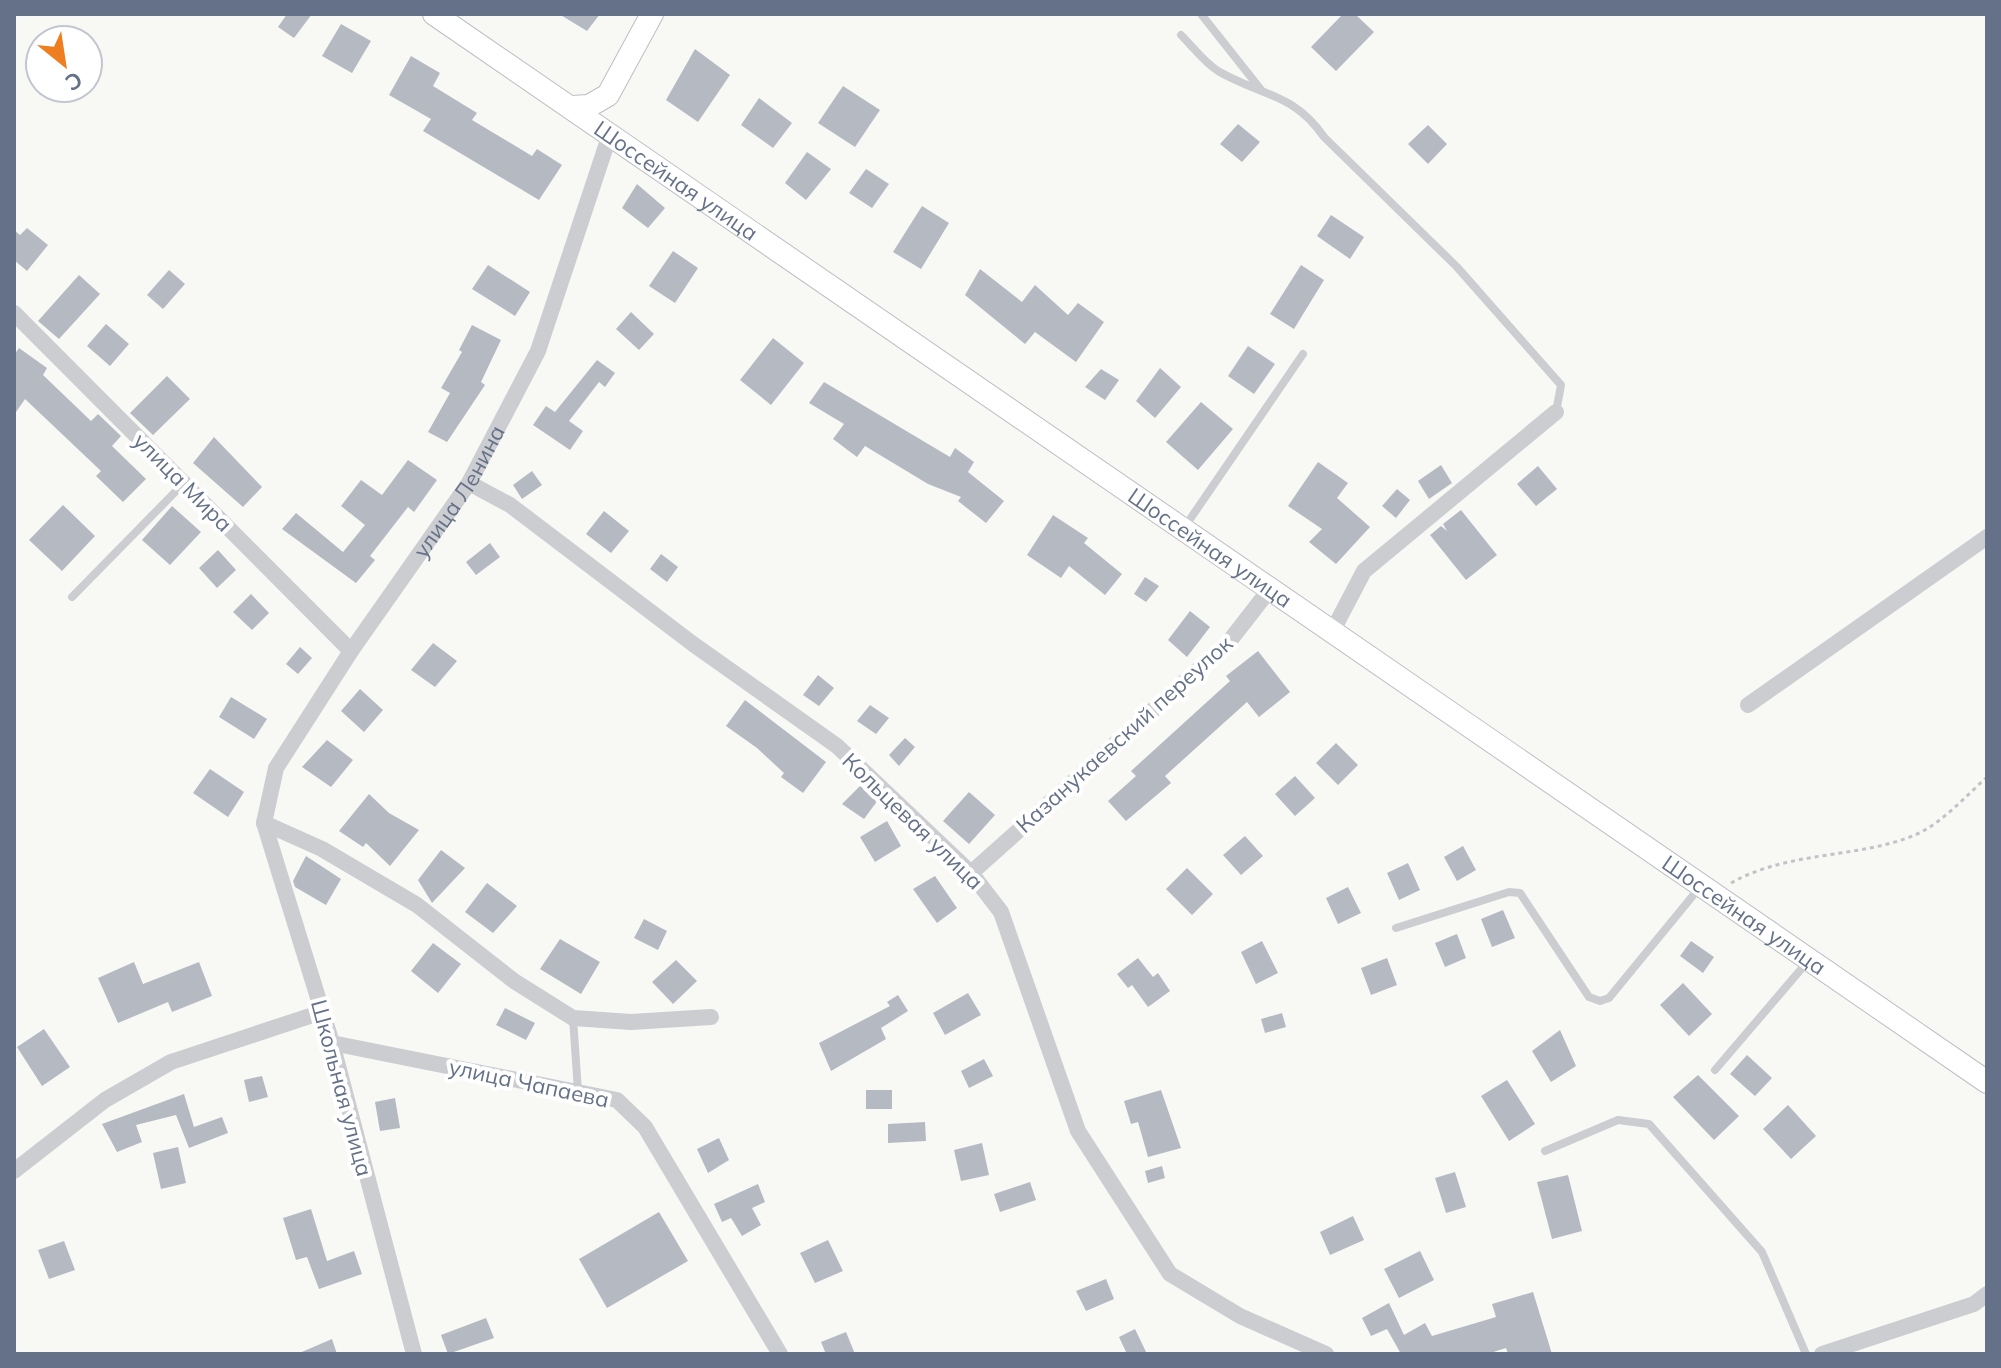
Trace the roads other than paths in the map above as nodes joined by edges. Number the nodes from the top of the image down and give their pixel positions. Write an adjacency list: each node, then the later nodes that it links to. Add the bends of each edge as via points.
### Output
1 (434, 14): 6 (street, Шоссейная улица)
2 (652, 14): 6 (street, via 608,95 589,106)
3 (1201, 14): 5 (lane)
4 (1181, 35): 5 (lane, via 1215,69)
5 (1263, 92): 10 (lane, via 1308,114 1324,137 1457,267 1561,385)
6 (572, 107): 7 (street, Шоссейная улица)
7 (610, 134): 12 (street, улица Ленина, via 538,351); 13 (street, Шоссейная улица)
8 (14, 313): 11 (street, улица Мира)
9 (1303, 354): 13 (lane)
10 (1556, 412): 17 (street, via 1364,571)
11 (184, 483): 16 (lane); 18 (street, улица Мира)
12 (469, 483): 18 (street, улица Ленина); 21 (street, Кольцевая улица, via 510,505 837,746)
13 (1184, 529): 15 (street, Шоссейная улица)
14 (1987, 537): 19 (street)
15 (1270, 589): 17 (street, Шоссейная улица); 21 (street, Казанукаевский переулок, via 1228,643)
16 (72, 597)
17 (1332, 632): 22 (street, Шоссейная улица)
18 (351, 651): 20 (street, улица Ленина, via 276,768)
19 (1748, 705)
20 (264, 823): 25 (street, Школьная улица); 27 (street, via 322,849 417,905 514,981)
21 (971, 873): 37 (street, Кольцевая улица, via 1001,912 1078,1131 1170,1274 1240,1316)
22 (1708, 888): 23 (lane, via 1609,998 1600,1001 1589,997 1520,893); 24 (street, Шоссейная улица)
23 (1396, 928)
24 (1809, 959): 29 (lane); 30 (street, Шоссейная улица)
25 (322, 1012): 28 (street, Школьная улица); 33 (street, via 171,1062 105,1100)
26 (711, 1017): 27 (street, via 631,1022)
27 (573, 1018): 31 (lane)
28 (332, 1043): 31 (street, улица Чапаева); 35 (street, Школьная улица)
29 (1715, 1070)
30 (1987, 1082)
31 (578, 1092): 36 (street, улица Чапаева, via 617,1100 645,1127)
32 (1545, 1151): 38 (lane, via 1618,1120 1649,1124 1762,1252)
33 (14, 1171)
34 (1987, 1294): 39 (street, via 1974,1304)
35 (414, 1354)
36 (780, 1354)
37 (1326, 1354)
38 (1806, 1354)
39 (1822, 1354)

